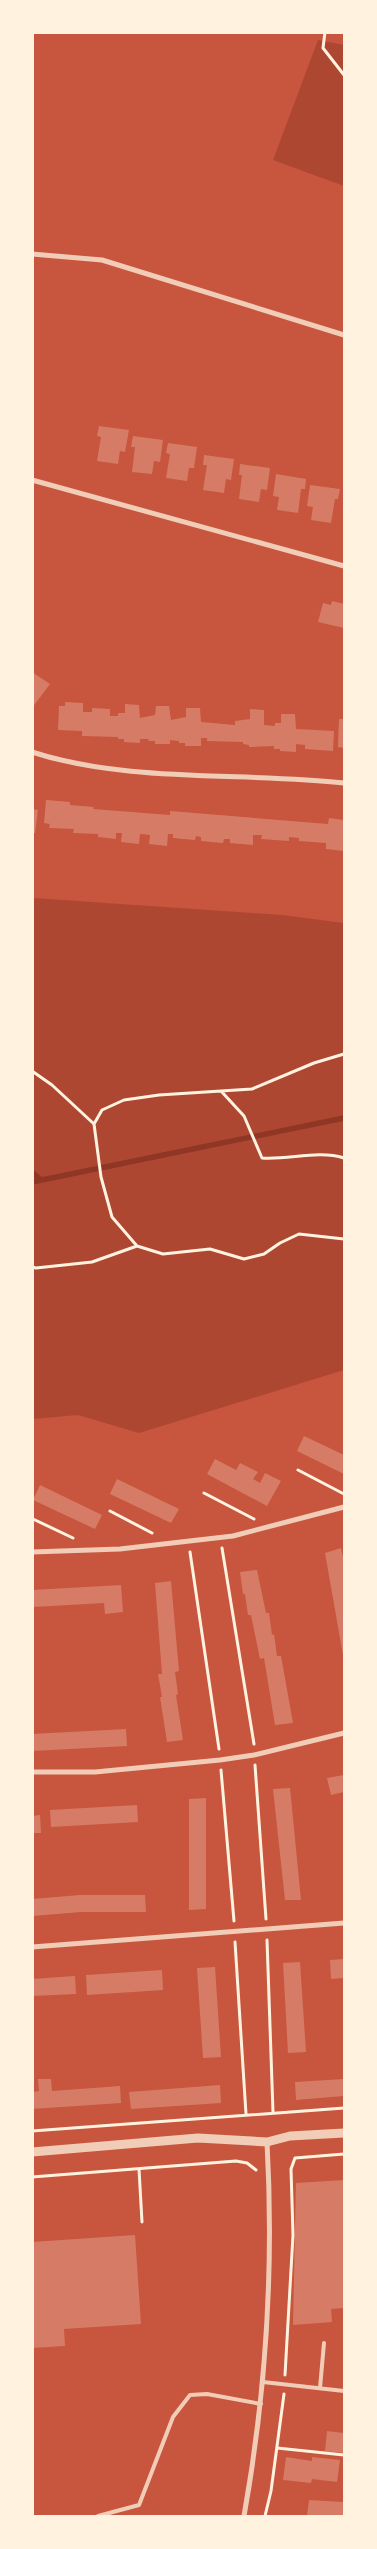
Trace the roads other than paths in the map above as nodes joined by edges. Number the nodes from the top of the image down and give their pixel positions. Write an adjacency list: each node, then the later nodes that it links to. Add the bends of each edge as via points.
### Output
1 (32, 254): 2 (street, via 102,260)
2 (344, 335)
3 (32, 480): 4 (street)
4 (344, 566)
5 (32, 752): 6 (street, via 61,761 127,770)
6 (344, 783)
7 (344, 1507): 8 (street, via 221,1538 120,1549)
8 (32, 1552)
9 (344, 1734): 10 (street, via 220,1760 95,1772)
10 (32, 1772)
11 (344, 1923): 12 (street)
12 (32, 1947)
13 (344, 2133): 14 (street, via 290,2136)
14 (267, 2142): 15 (street, via 198,2138); 17 (street, via 269,2294)
15 (32, 2152)
16 (324, 2343): 18 (lane)
17 (263, 2382): 18 (lane); 20 (street)
18 (320, 2388): 19 (lane)
19 (344, 2391)
20 (261, 2404): 21 (lane, via 207,2394 190,2395 174,2417 139,2505); 22 (street)
21 (98, 2516)
22 (244, 2516)

